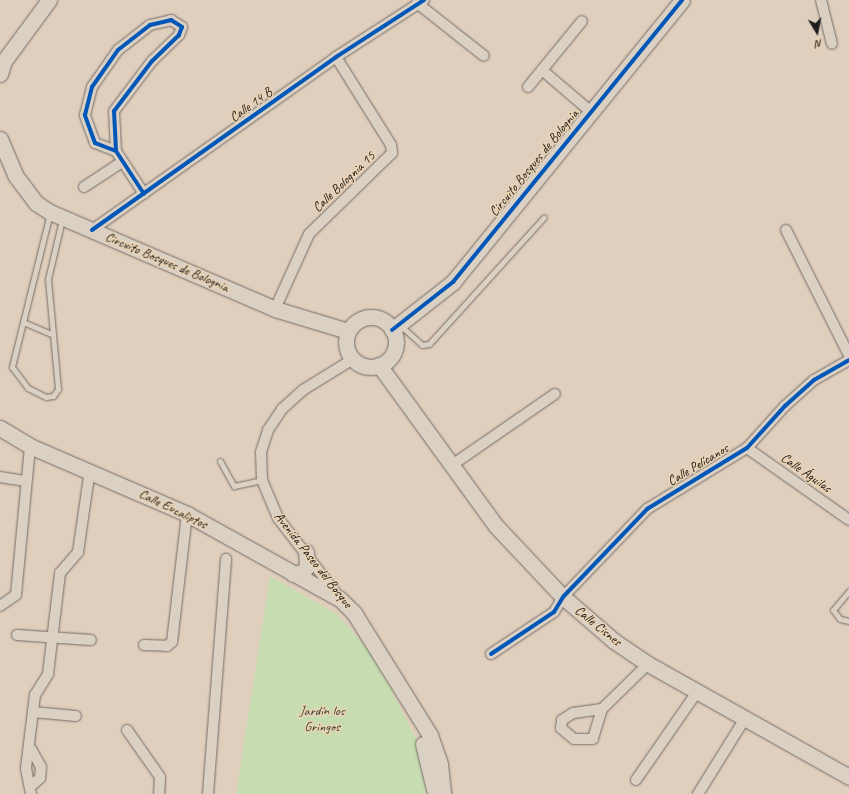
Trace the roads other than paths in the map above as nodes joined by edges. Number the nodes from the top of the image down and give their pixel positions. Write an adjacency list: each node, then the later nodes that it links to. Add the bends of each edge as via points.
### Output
1 (48, 0): 9 (main road)
2 (682, 0): 12 (main road, Circuito Bosques de Bolognia)
3 (821, 0): 6 (street)
4 (420, 2): 7 (street); 8 (street, Calle 14 B)
5 (582, 21): 10 (street)
6 (832, 44)
7 (484, 56)
8 (336, 57): 17 (street, Calle 14 B); 22 (street, Calle Bolognia 15, via 391,145 392,153 309,234)
9 (1, 65)
10 (542, 70): 11 (street); 12 (street)
11 (528, 87)
12 (590, 111): 24 (main road, Circuito Bosques de Bolognia, via 452,282)
13 (0, 139): 18 (main road, Circuito Bosques de Bolognia, via 15,175 36,203)
14 (116, 151): 14 (street, via 114,111 152,61 180,35 182,27 171,20 150,25 118,50 92,87 85,115 95,143); 15 (street)
15 (122, 162): 16 (street); 17 (street)
16 (84, 187)
17 (144, 194): 20 (street, Calle 14 B)
18 (56, 215): 20 (main road, Circuito Bosques de Bolognia); 23 (lane); 26 (lane, via 48,279)
19 (544, 217): 24 (lane, via 429,344 422,345)
20 (92, 230): 22 (main road, Circuito Bosques de Bolognia)
21 (786, 230): 27 (street)
22 (275, 309): 25 (main road, Circuito Bosques de Bolognia)
23 (23, 322): 26 (lane); 26 (lane, via 12,371 28,388 46,397 53,396 58,390)
24 (396, 328): 25 (main road, via 384,320 367,317); 30 (main road, via 394,351)
25 (348, 331): 28 (main road, via 346,346)
26 (52, 334)
27 (849, 354)
28 (353, 359): 30 (main road, via 365,366); 39 (street, Avenida Paseo del Bosque, via 303,390 282,409 268,430 261,452)
29 (849, 360): 34 (street, Calle Pelícanos, via 814,380 785,406)
30 (379, 365): 36 (main road, Calle Cisnes)
31 (555, 394): 36 (street)
32 (0, 428): 33 (main road, Calle Eucaliptos)
33 (30, 446): 37 (main road, Calle Eucaliptos); 40 (street)
34 (747, 448): 42 (street, Calle Águilas); 47 (street, Calle Pelícanos, via 647,509)
35 (220, 461): 39 (lane, via 234,486)
36 (452, 465): 47 (main road, Calle Cisnes, via 496,526)
37 (90, 470): 41 (main road, Calle Eucaliptos); 52 (street, via 78,552 60,573)
38 (0, 477): 40 (street)
39 (262, 480): 43 (street, Avenida Paseo del Bosque, via 278,518)
40 (26, 481): 49 (street, via 16,594)
41 (187, 514): 45 (main road, Calle Eucaliptos); 54 (street, via 172,642 167,646)
42 (849, 520)
43 (306, 552): 45 (main road, via 307,566 303,572); 48 (street, Avenida Paseo del Bosque)
44 (226, 559): 69 (street)
45 (293, 574): 48 (main road, Calle Eucaliptos)
46 (849, 591): 50 (lane, via 833,610 840,619)
47 (563, 597): 55 (street, Calle Pelícanos, via 554,612); 56 (main road, Calle Cisnes, via 614,640)
48 (340, 599): 57 (main road, Avenida Paseo del Bosque, via 354,613)
49 (0, 606)
50 (849, 621)
51 (17, 635): 52 (street)
52 (52, 638): 53 (street); 60 (street, via 48,674 35,695)
53 (91, 640)
54 (144, 645)
55 (491, 654)
56 (648, 664): 58 (main road, Calle Cisnes); 59 (street)
57 (393, 673): 70 (main road, Avenida Paseo del Bosque, via 395,694 422,740); 71 (main road, via 430,735 440,764); 72 (main road, Avenida Paseo del Bosque, via 411,684 439,732)
58 (697, 692): 62 (main road, Calle Cisnes); 66 (street)
59 (602, 709)
60 (33, 712): 61 (street); 64 (street)
61 (76, 716)
62 (744, 720): 65 (main road, Calle Cisnes); 73 (street)
63 (127, 730): 68 (street, via 160,778)
64 (31, 749): 67 (street, via 26,768); 67 (street, via 41,767 40,778)
65 (849, 777)
66 (636, 780)
67 (31, 790)
68 (159, 794)
69 (208, 794)
70 (434, 794)
71 (443, 794)
72 (453, 794)
73 (698, 794)

